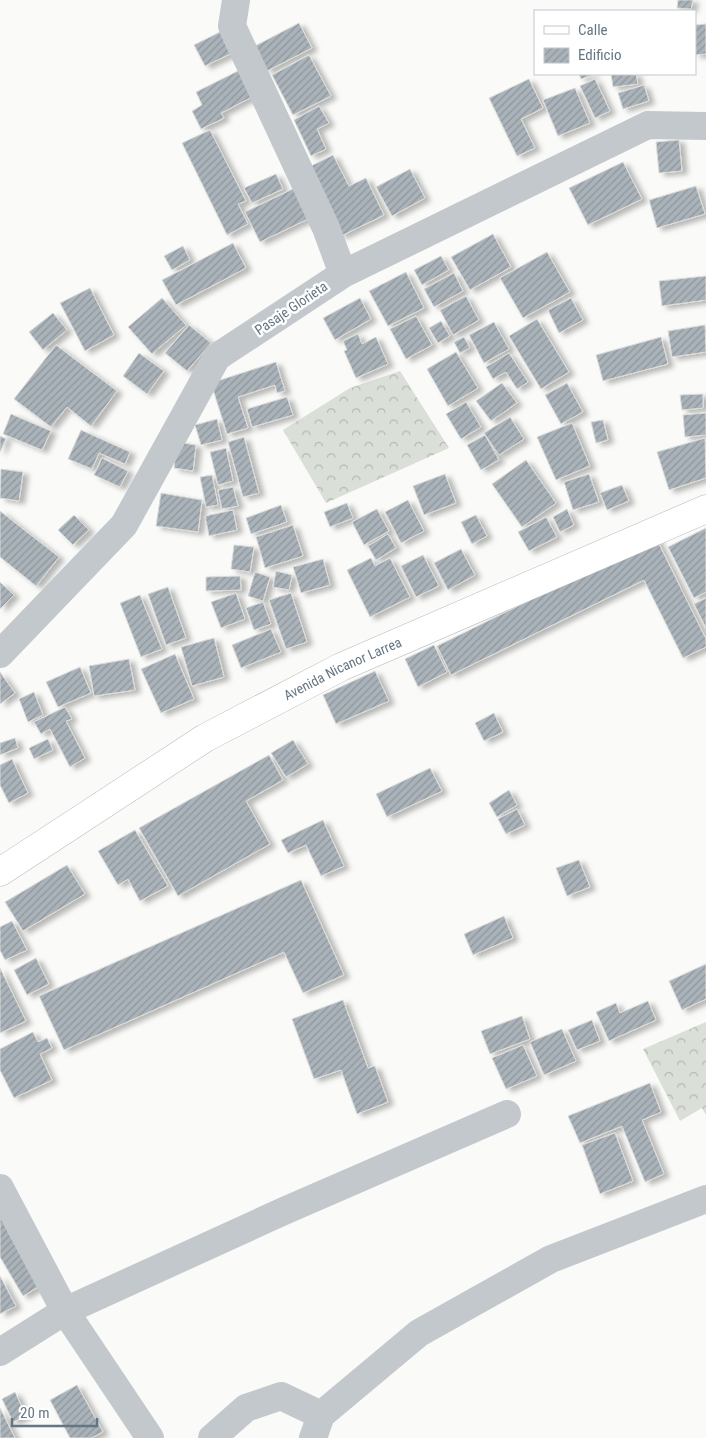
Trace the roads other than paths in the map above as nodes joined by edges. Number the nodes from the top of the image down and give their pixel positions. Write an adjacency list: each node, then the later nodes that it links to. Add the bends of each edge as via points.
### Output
1 (236, 0): 3 (street, via 232,26 326,228)
2 (706, 126): 3 (street, Pasaje Glorieta, via 648,125)
3 (343, 274): 5 (street, Pasaje Glorieta, via 216,357 124,525)
4 (706, 509): 6 (main road, Avenida Nicanor Larrea, via 341,667 205,738)
5 (0, 654)
6 (0, 872)
7 (507, 1114): 10 (street)
8 (0, 1188): 10 (street)
9 (706, 1199): 12 (street, via 552,1260 419,1333)
10 (65, 1311): 11 (street); 13 (street)
11 (0, 1352)
12 (317, 1426): 14 (street, via 281,1396 246,1408)
13 (150, 1438)
14 (212, 1438)

